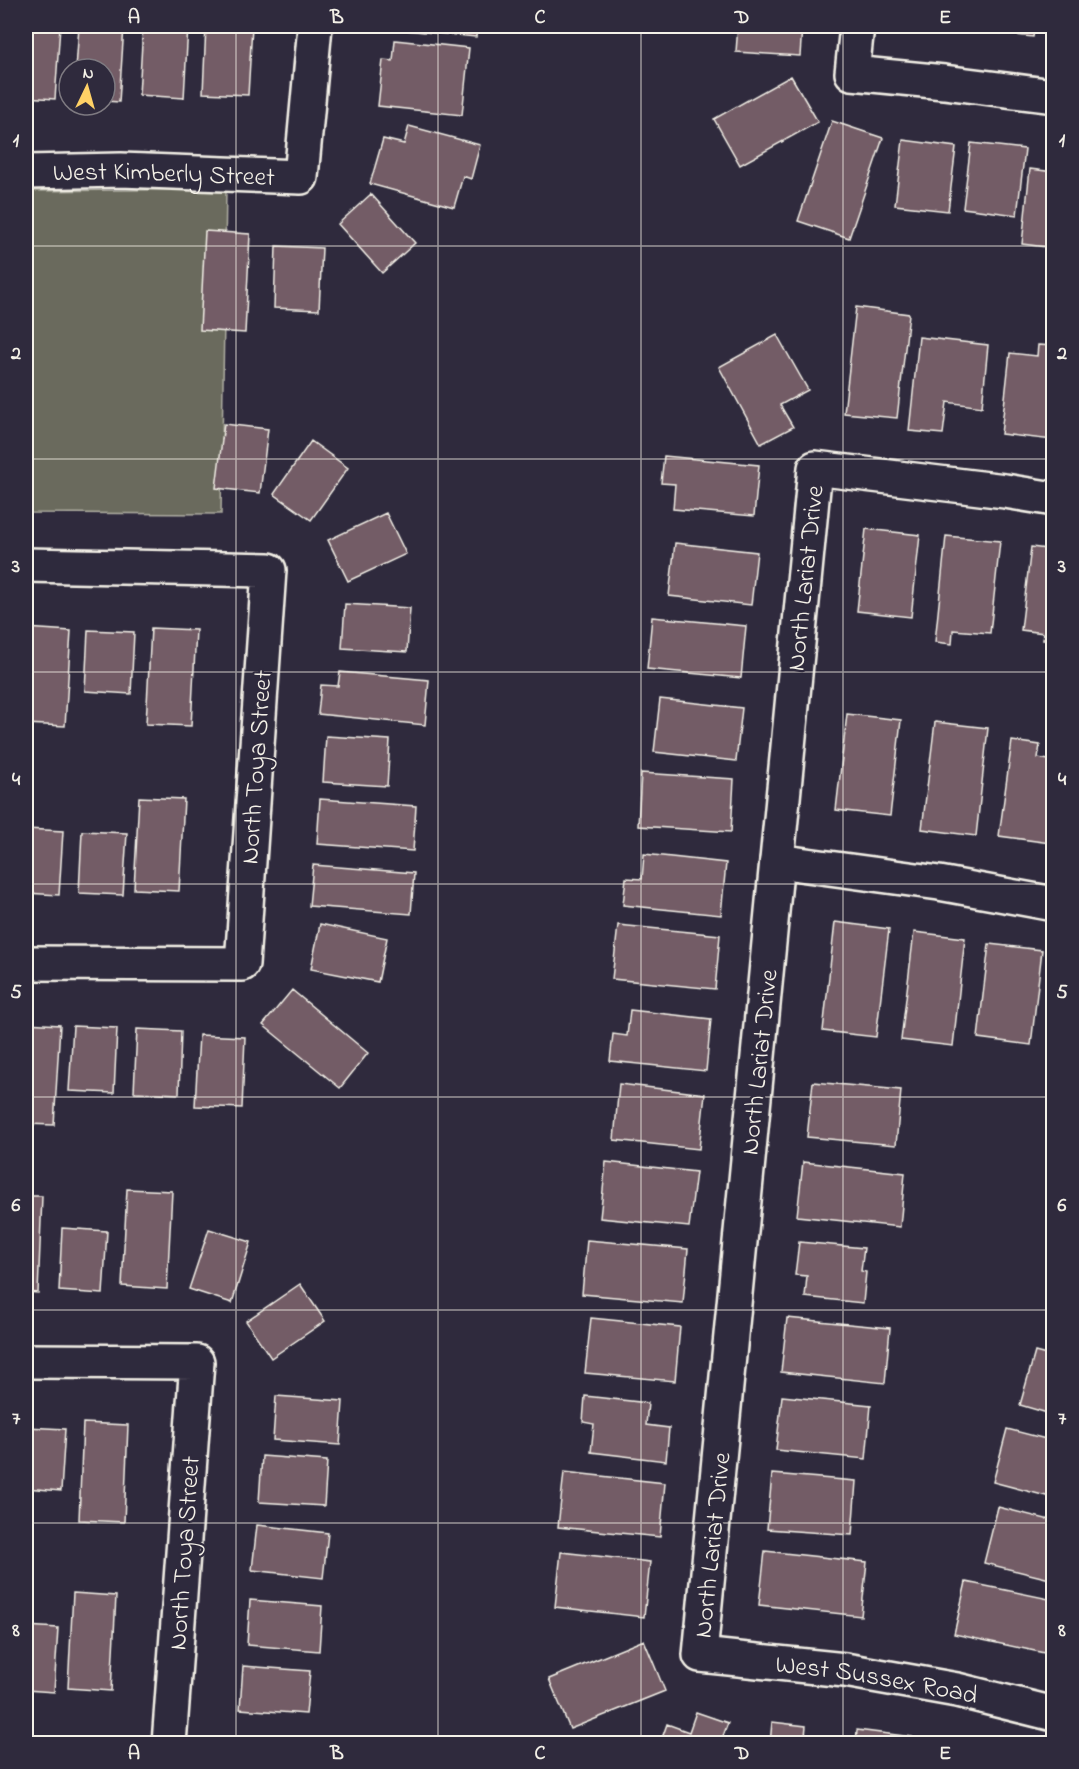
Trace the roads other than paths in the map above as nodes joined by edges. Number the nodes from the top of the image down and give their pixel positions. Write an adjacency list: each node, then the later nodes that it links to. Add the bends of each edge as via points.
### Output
1 (315, 26): 4 (street, West Kimberly Street, via 301,177 121,170)
2 (857, 26): 3 (street, via 852,73)
3 (1053, 96)
4 (26, 172)
5 (1053, 499): 7 (street, North Lariat Drive, via 815,468)
6 (26, 565): 9 (street, North Toya Street, via 268,570 242,964)
7 (777, 861): 8 (street, via 939,883); 11 (street, North Lariat Drive)
8 (1053, 904)
9 (26, 963)
10 (26, 1361): 13 (street, North Toya Street, via 198,1362)
11 (700, 1656): 12 (street, West Sussex Road, via 845,1670 957,1690)
12 (1053, 1714)
13 (169, 1743)

